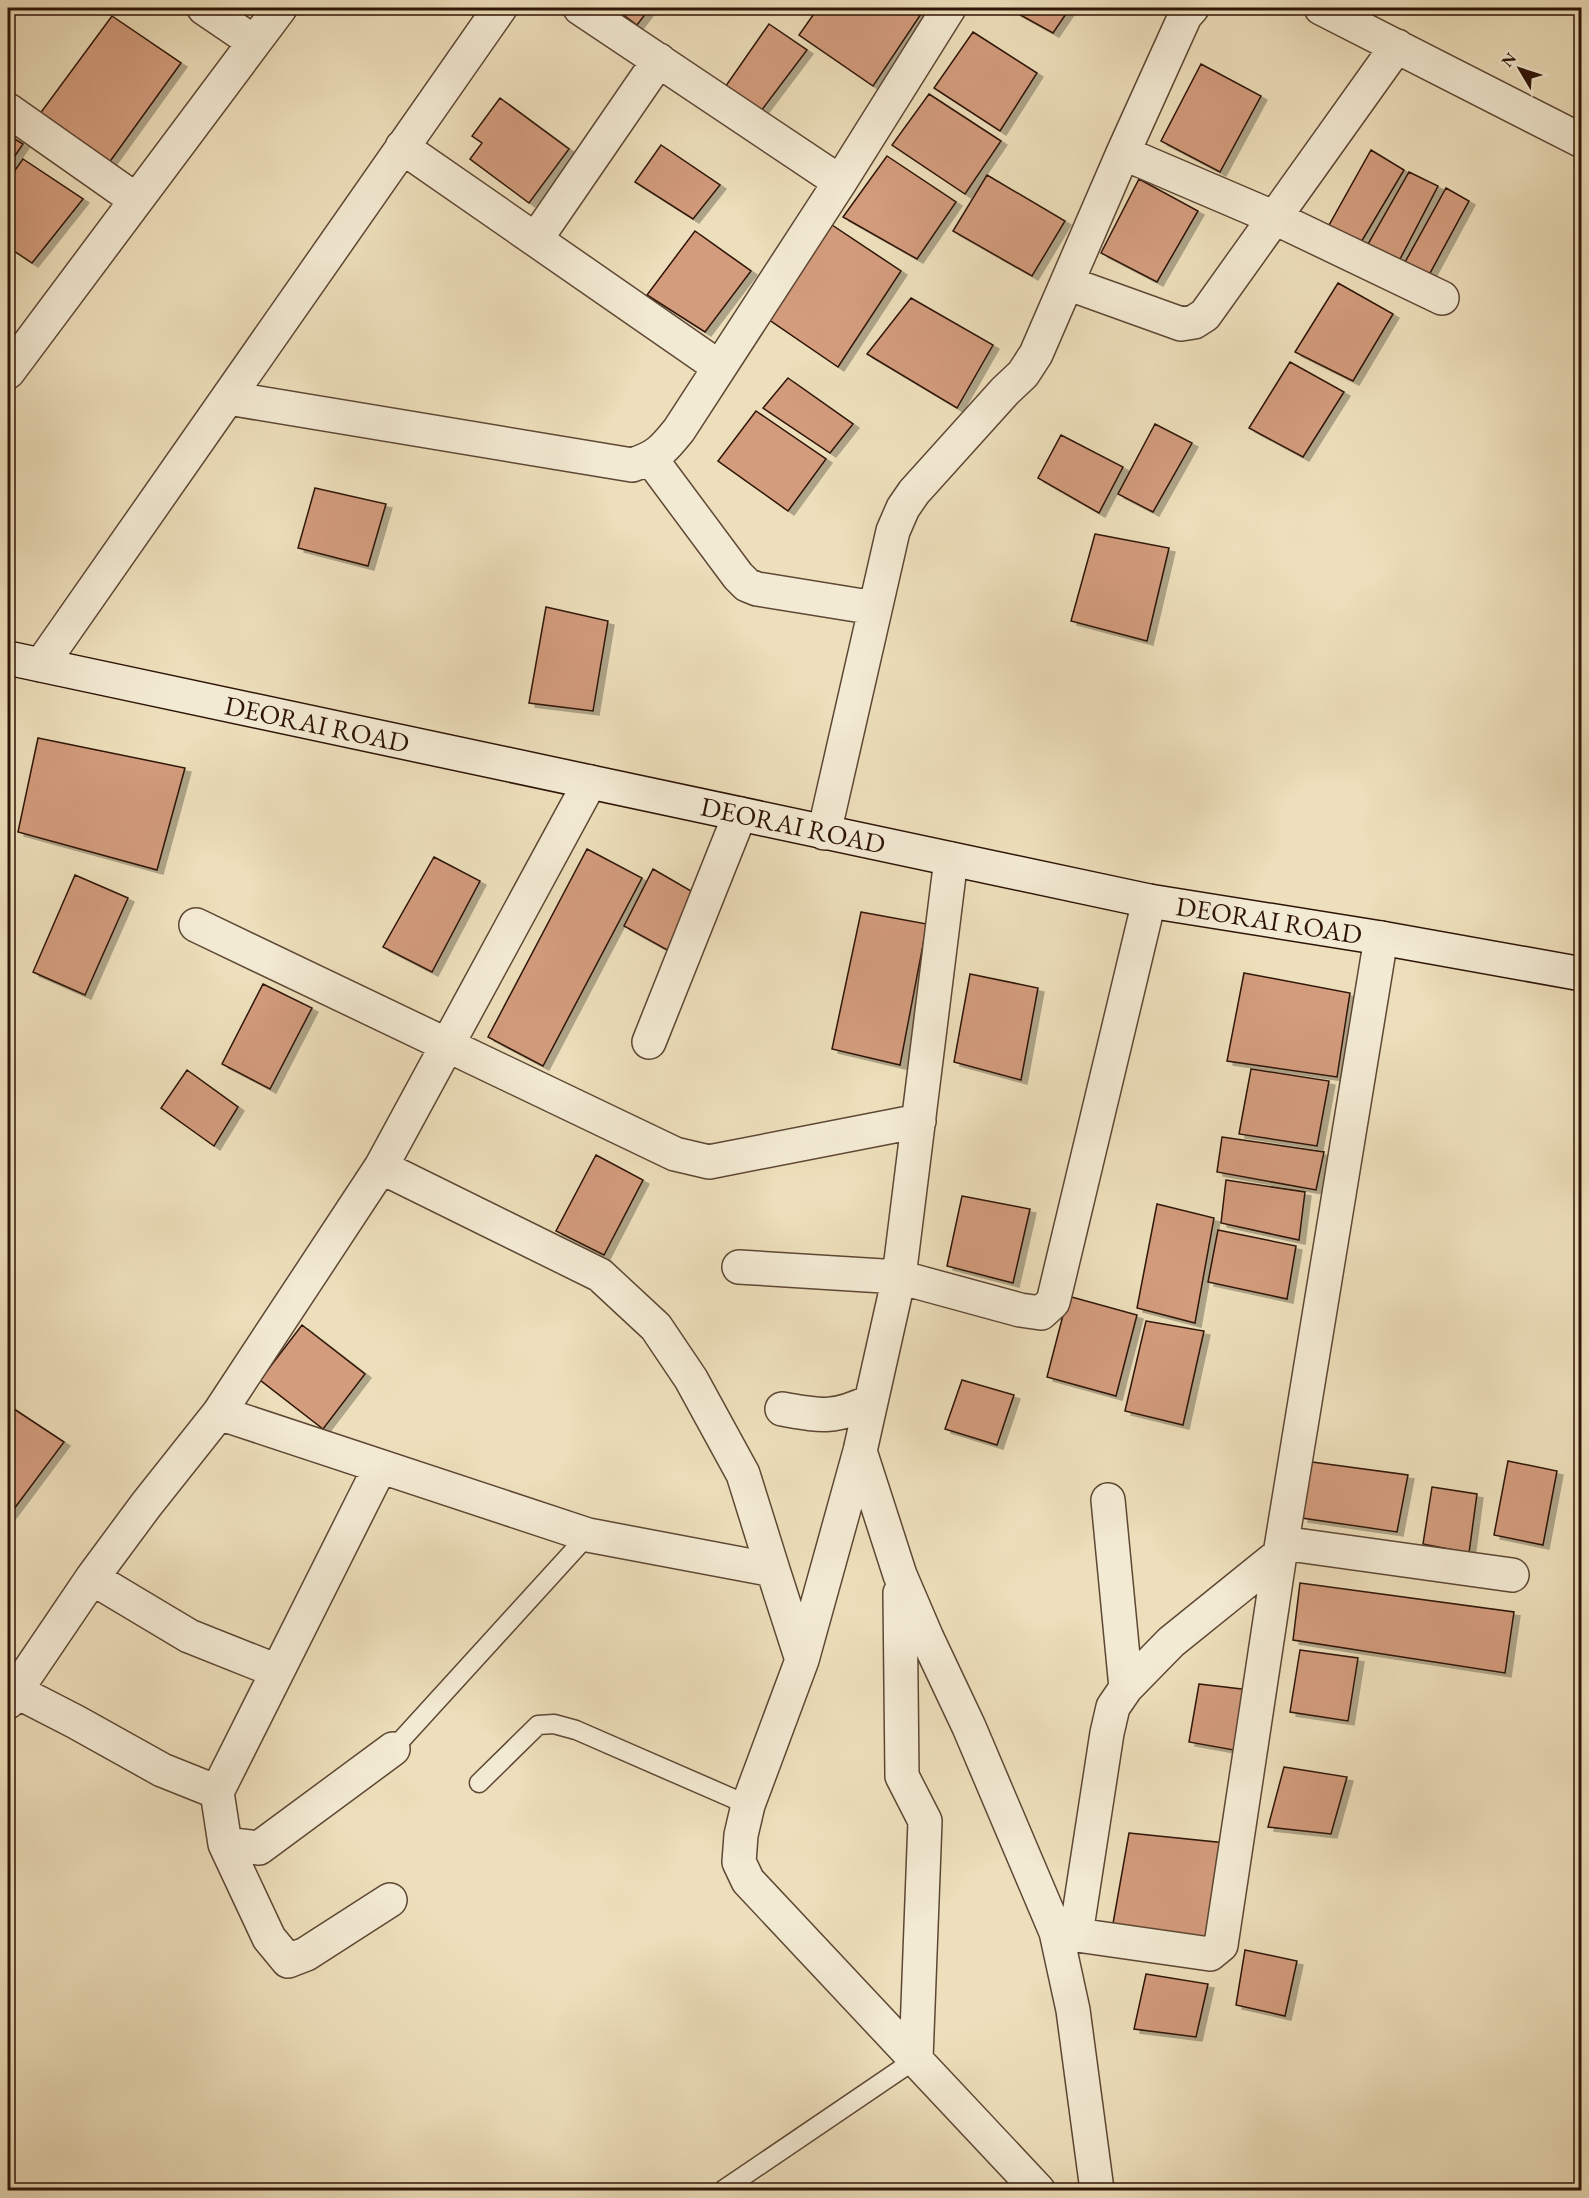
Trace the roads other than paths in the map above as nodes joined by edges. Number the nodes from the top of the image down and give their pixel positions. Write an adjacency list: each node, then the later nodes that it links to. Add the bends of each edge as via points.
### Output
1 (204, 8): 8 (street)
2 (280, 8): 8 (street)
3 (500, 8): 13 (street)
4 (580, 8): 10 (street)
5 (949, 8): 15 (street)
6 (1192, 8): 14 (street)
7 (1321, 8): 9 (street)
8 (254, 42): 16 (street)
9 (1397, 46): 12 (street); 17 (street)
10 (659, 60): 15 (street); 18 (street)
11 (8, 110): 16 (street)
12 (1581, 141)
13 (402, 147): 18 (street); 23 (street)
14 (1123, 153): 17 (street); 19 (street)
15 (840, 182): 21 (street)
16 (136, 200): 22 (street)
17 (1275, 218): 19 (street, via 1205,315 1194,322 1181,324); 20 (street)
18 (536, 239): 21 (street)
19 (1067, 283): 25 (street, via 1023,374 903,508 893,531)
20 (1442, 298)
21 (719, 367): 24 (street, via 679,430)
22 (8, 372)
23 (228, 398): 24 (street, via 632,465); 27 (street)
24 (651, 459): 25 (street, via 747,585)
25 (875, 608): 30 (street)
26 (8, 657): 27 (street, DEORAI ROAD)
27 (42, 665): 28 (street, DEORAI ROAD)
28 (591, 782): 29 (street, DEORAI ROAD); 37 (street)
29 (740, 814): 30 (street, DEORAI ROAD); 36 (street)
30 (824, 833): 31 (street, DEORAI ROAD)
31 (951, 859): 32 (street, DEORAI ROAD); 38 (street)
32 (1149, 901): 34 (street, DEORAI ROAD); 41 (street, via 1053,1302 1041,1313)
33 (196, 925): 37 (street)
34 (1381, 938): 35 (street, DEORAI ROAD); 49 (street)
35 (1581, 974)
36 (649, 1042)
37 (447, 1043): 38 (street, via 675,1154 709,1162); 39 (street)
38 (919, 1121): 41 (street)
39 (381, 1167): 44 (street); 50 (street, via 600,1275 656,1327 691,1379 743,1474)
40 (739, 1267): 41 (street)
41 (899, 1276): 42 (street)
42 (871, 1401): 43 (street, via 848,1412 820,1415); 45 (street)
43 (782, 1409)
44 (219, 1413): 46 (street); 53 (street)
45 (860, 1451): 51 (street); 54 (street)
46 (380, 1467): 48 (street); 55 (street)
47 (1108, 1500): 56 (street)
48 (588, 1535): 50 (street); 58 (lane)
49 (1281, 1549): 52 (street); 56 (street, via 1171,1642); 64 (street, via 1221,1945 1210,1954)
50 (773, 1570): 54 (street)
51 (900, 1575): 64 (street); 65 (street, via 902,1776 925,1821)
52 (1512, 1575)
53 (92, 1578): 55 (street, via 189,1636); 57 (street)
54 (802, 1660): 61 (street)
55 (278, 1671): 60 (street)
56 (1126, 1688): 64 (street, via 1113,1707)
57 (10, 1694): 60 (street, via 76,1722 162,1770)
58 (393, 1749): 62 (street, via 259,1848)
59 (479, 1783): 61 (lane, via 538,1725 554,1724)
60 (218, 1792): 62 (street)
61 (748, 1805): 65 (street, via 739,1862 748,1881)
62 (225, 1844): 63 (street, via 269,1938 288,1961 306,1954)
63 (390, 1900)
64 (1066, 1933): 68 (street, via 1072,2010)
65 (916, 2059): 66 (lane); 67 (street)
66 (723, 2190)
67 (1038, 2190)
68 (1097, 2190)

